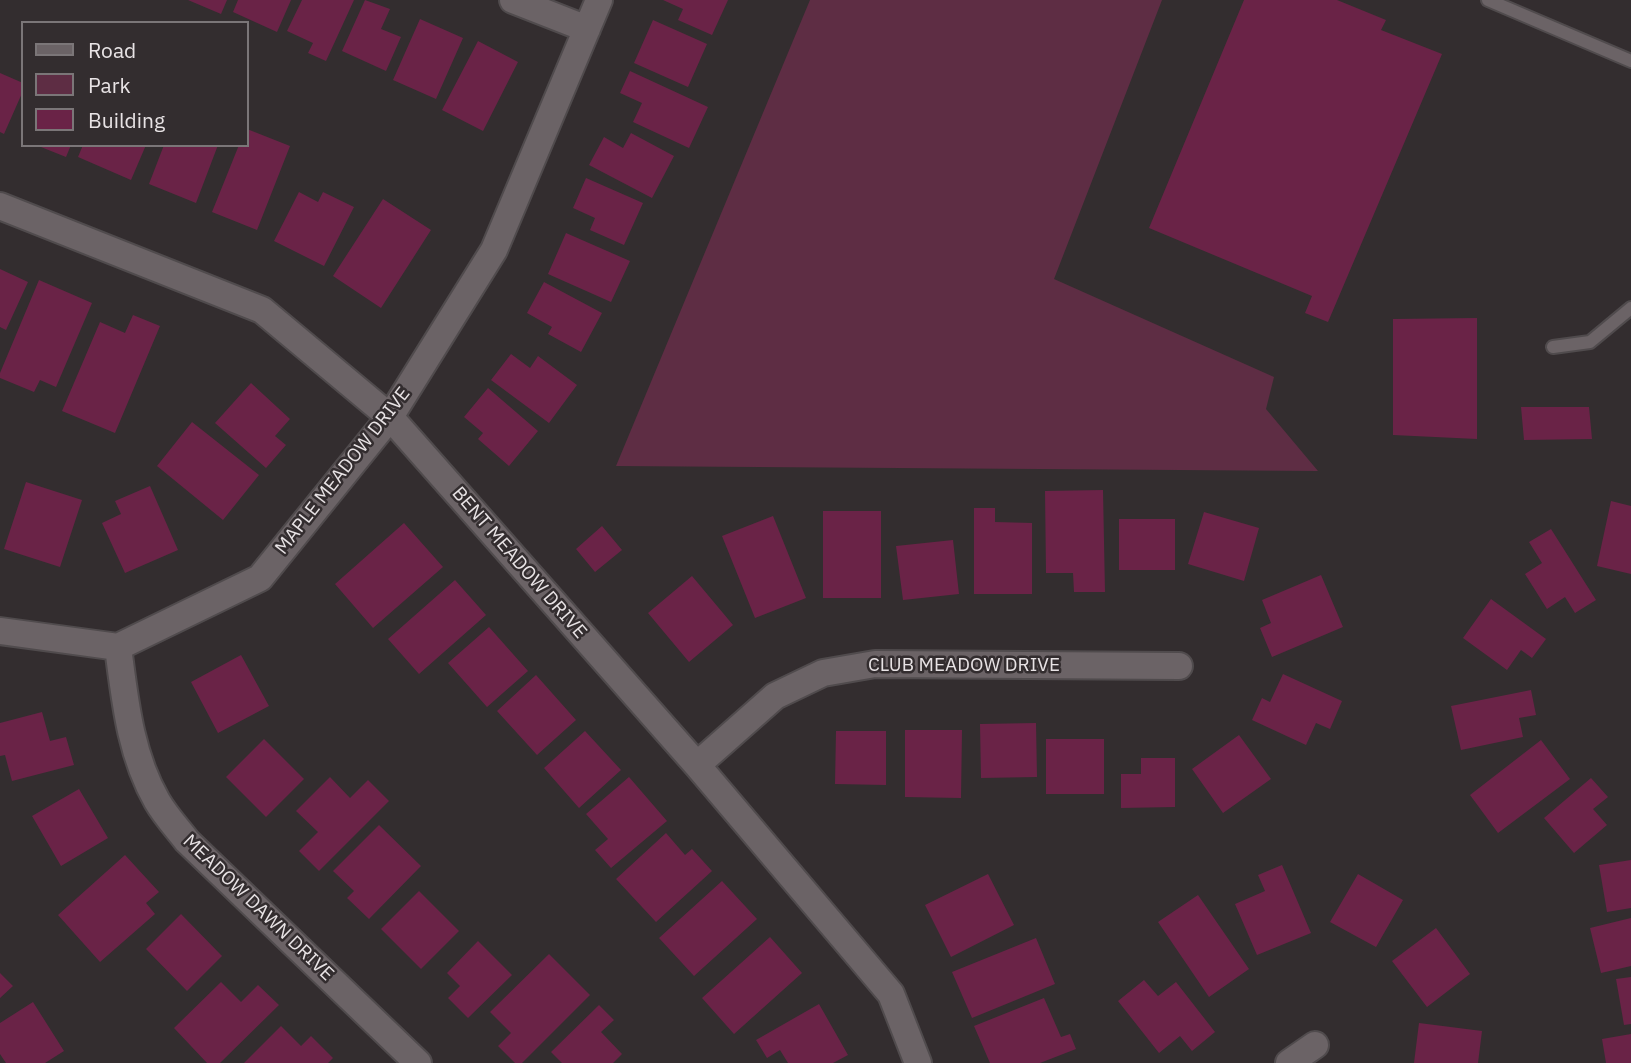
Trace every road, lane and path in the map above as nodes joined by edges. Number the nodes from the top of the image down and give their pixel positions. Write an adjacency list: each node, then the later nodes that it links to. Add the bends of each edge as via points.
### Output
1 (513, 0): 4 (street)
2 (599, 0): 4 (street, MAPLE MEADOW DRIVE)
3 (1489, 0): 5 (lane)
4 (587, 29): 9 (street, MAPLE MEADOW DRIVE, via 495,250)
5 (1631, 61)
6 (0, 206): 9 (street, BENT MEADOW DRIVE, via 262,310)
7 (1631, 308): 8 (lane, via 1590,342)
8 (1553, 347)
9 (390, 417): 11 (street, MAPLE MEADOW DRIVE, via 260,578); 13 (street, BENT MEADOW DRIVE)
10 (0, 631): 11 (street)
11 (118, 647): 15 (street, MEADOW DAWN DRIVE, via 137,756 157,802 187,841)
12 (1179, 666): 13 (street, CLUB MEADOW DRIVE, via 875,664 823,673 775,696)
13 (697, 765): 16 (street, BENT MEADOW DRIVE, via 891,994)
14 (1315, 1045): 17 (street)
15 (418, 1063)
16 (918, 1063)
17 (1289, 1063)

